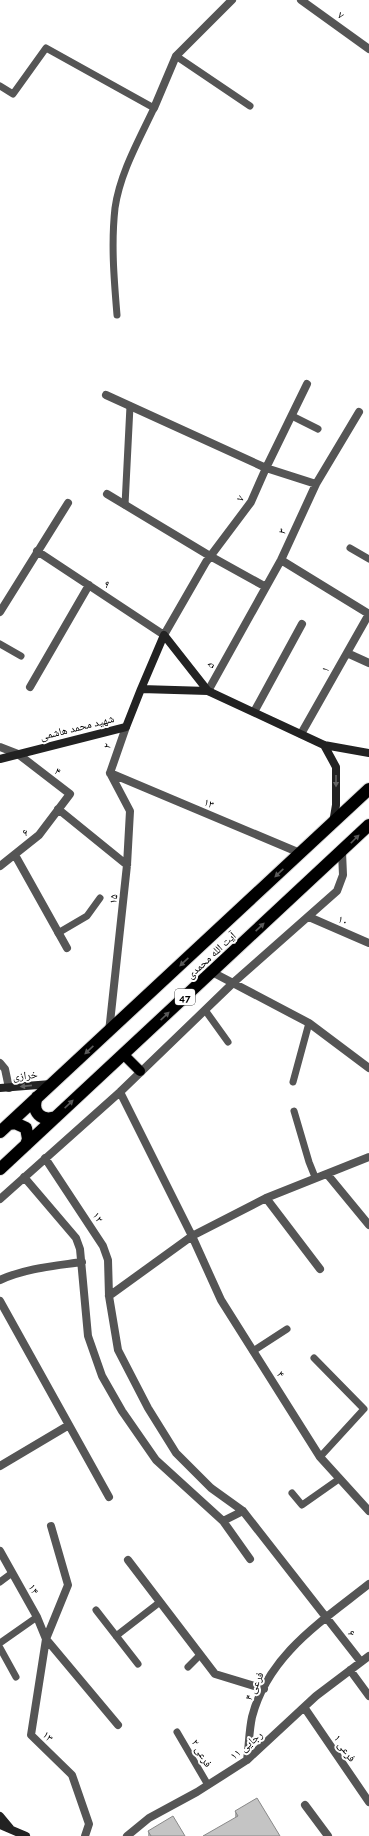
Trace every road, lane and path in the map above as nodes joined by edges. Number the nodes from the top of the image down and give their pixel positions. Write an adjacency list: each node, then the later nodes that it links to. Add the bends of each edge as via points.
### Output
1 (232, 0): 4 (street)
2 (301, 0): 3 (street, ۷)
3 (369, 49)
4 (176, 56): 6 (lane); 7 (street)
5 (0, 86): 7 (lane, via 13,94 46,48)
6 (250, 106)
7 (154, 108): 8 (lane, via 127,165 116,206 112,247)
8 (117, 315)
9 (308, 384): 13 (street, ۷)
10 (106, 395): 11 (street)
11 (130, 406): 15 (street); 19 (lane)
12 (359, 412): 16 (street, ۳)
13 (292, 416): 14 (lane); 15 (street, ۷)
14 (318, 429)
15 (266, 468): 16 (street); 22 (street, ۷, via 251,502)
16 (316, 484): 24 (street, ۳)
17 (107, 494): 19 (street)
18 (68, 503): 21 (street)
19 (125, 505): 22 (street)
20 (350, 548): 23 (lane)
21 (37, 551): 25 (street, ۹); 27 (street)
22 (210, 556): 26 (street); 30 (street, ۷)
23 (369, 559)
24 (281, 560): 26 (street, ۳); 28 (street, ۱)
25 (89, 585): 30 (street, ۹); 35 (street)
26 (266, 587): 37 (street, ۵)
27 (1, 609)
28 (369, 614): 32 (street, ۱)
29 (302, 624): 38 (street)
30 (164, 635): 36 (street, ۷); 37 (street, ۵)
31 (0, 644): 33 (lane)
32 (347, 653): 34 (street); 40 (street, ۱)
33 (21, 656)
34 (369, 663)
35 (30, 686)
36 (141, 689): 37 (street); 39 (street, شهید محمد هاشمی)
37 (208, 691): 38 (street)
38 (254, 712): 40 (street)
39 (126, 727): 43 (street, شهید محمد هاشمی); 46 (street, ۲)
40 (301, 734): 41 (street)
41 (324, 745): 44 (street); 49 (street, one-way to 49, via 336,767 336,804)
42 (0, 747): 43 (street)
43 (18, 754): 45 (street, شهید محمد هاشمی); 48 (street, ۴, via 70,794)
44 (369, 754)
45 (0, 759)
46 (110, 773): 52 (street, ۱۳); 54 (street, ۱۵, via 130,811)
47 (369, 789): 49 (highway, آیت الله محمدی / 47)
48 (58, 809): 53 (street, ۶, via 39,835); 54 (street)
49 (333, 822): 52 (highway, آیت الله محمدی / 47)
50 (369, 825): 51 (highway, آیت الله محمدی / 47, one-way to 50)
51 (342, 852): 57 (street, via 343,875 337,891); 61 (highway, آیت الله محمدی / 47, one-way to 51)
52 (300, 853): 65 (highway, آیت الله محمدی / 47, one-way to 65)
53 (15, 855): 55 (street, ۶); 58 (street)
54 (128, 865): 65 (street, ۱۵)
55 (0, 866)
56 (100, 898): 58 (lane, via 87,916)
57 (309, 917): 59 (street, ۱۰); 62 (street)
58 (58, 932): 60 (street)
59 (369, 943)
60 (67, 948)
61 (212, 972): 62 (street); 67 (highway, آیت الله محمدی / 47, one-way to 61)
62 (234, 982): 63 (street); 64 (street)
63 (205, 1010): 66 (lane); 70 (street)
64 (309, 1023): 69 (street); 71 (lane)
65 (109, 1032): 72 (highway, آیت الله محمدی / 47, one-way to 72)
66 (228, 1042)
67 (123, 1054): 70 (main road); 77 (highway, آیت الله محمدی / 47, one-way to 67)
68 (0, 1062): 73 (street, via 5,1069)
69 (369, 1068)
70 (140, 1072): 74 (street)
71 (293, 1082)
72 (52, 1084): 73 (street, خرازی, one-way to 73); 75 (highway, آیت الله محمدی / 47)
73 (4, 1088)
74 (120, 1092): 82 (street); 90 (street, ۴)
75 (37, 1097): 77 (highway, via 34,1103 38,1115 50,1119); 78 (highway, آیت الله محمدی / 47)
76 (294, 1111): 86 (lane)
77 (56, 1117): 80 (highway, آیت الله محمدی / 47)
78 (10, 1124): 79 (highway, آیت الله محمدی / 47); 80 (highway, via 15,1122 26,1128)
79 (0, 1132)
80 (26, 1144): 83 (highway, آیت الله محمدی / 47)
81 (369, 1157): 84 (street)
82 (45, 1158): 85 (street); 94 (street, ۱۲, via 104,1246 108,1260)
83 (0, 1169)
84 (327, 1174): 86 (street); 89 (street)
85 (24, 1177): 88 (street); 91 (street, via 76,1238)
86 (315, 1177): 87 (street)
87 (266, 1198): 90 (street); 92 (street)
88 (0, 1199)
89 (369, 1226)
90 (192, 1236): 94 (street); 97 (street, ۴, via 221,1300)
91 (82, 1262): 93 (street, via 33,1269); 107 (street, via 88,1336 102,1376 118,1406 156,1460)
92 (320, 1269)
93 (0, 1280)
94 (110, 1296): 105 (street, ۱۲, via 118,1350 148,1408 176,1453 211,1488)
95 (0, 1300): 99 (street)
96 (287, 1329): 97 (lane)
97 (253, 1351): 100 (street, ۴)
98 (314, 1358): 100 (lane, via 364,1409)
99 (69, 1424): 101 (street); 104 (street)
100 (320, 1457): 102 (street, ۴)
101 (0, 1466)
102 (339, 1479): 103 (lane, via 302,1505); 106 (street, ۴)
103 (292, 1493)
104 (109, 1497)
105 (243, 1511): 107 (street); 118 (street, ۶)
106 (369, 1511)
107 (223, 1521): 110 (street)
108 (51, 1526): 120 (street, via 68,1585)
109 (0, 1551): 112 (street, ۱۴)
110 (250, 1559)
111 (128, 1560): 115 (street)
112 (12, 1573): 113 (lane); 117 (street, ۱۴)
113 (0, 1582)
114 (369, 1584): 118 (street, فرعی ۴)
115 (160, 1602): 119 (lane); 123 (street)
116 (96, 1610): 119 (lane)
117 (37, 1617): 120 (street, ۱۴); 121 (lane)
118 (326, 1618): 125 (street, ۶); 130 (street, فرعی ۴, via 289,1650 267,1680)
119 (116, 1636): 126 (lane)
120 (46, 1639): 133 (street); 144 (street, ۱۳, via 31,1735 72,1775 89,1824)
121 (0, 1643)
122 (0, 1648): 129 (lane)
123 (200, 1655): 127 (lane); 130 (street, via 215,1674)
124 (369, 1656): 125 (street, رجایی ۱۱)
125 (361, 1662): 128 (street, رجایی ۱۱)
126 (138, 1664)
127 (188, 1666)
128 (350, 1670): 131 (street); 132 (street, رجایی ۱۱)
129 (16, 1677)
130 (264, 1689): 135 (street, فرعی ۴, via 252,1718)
131 (369, 1696)
132 (304, 1707): 135 (street, رجایی ۱۱); 138 (street, فرعی ۱)
133 (118, 1725)
134 (177, 1732): 136 (lane, فرعی ۲)
135 (248, 1760): 136 (street, رجایی ۱۱)
136 (211, 1784): 137 (street); 145 (street, رجایی ۱۱, via 149,1818)
137 (218, 1791)
138 (369, 1802)
139 (305, 1805): 146 (street)
140 (0, 1816): 142 (street)
141 (0, 1825): 142 (street)
142 (12, 1830): 143 (street)
143 (26, 1836)
144 (85, 1836)
145 (127, 1836)
146 (328, 1836)

